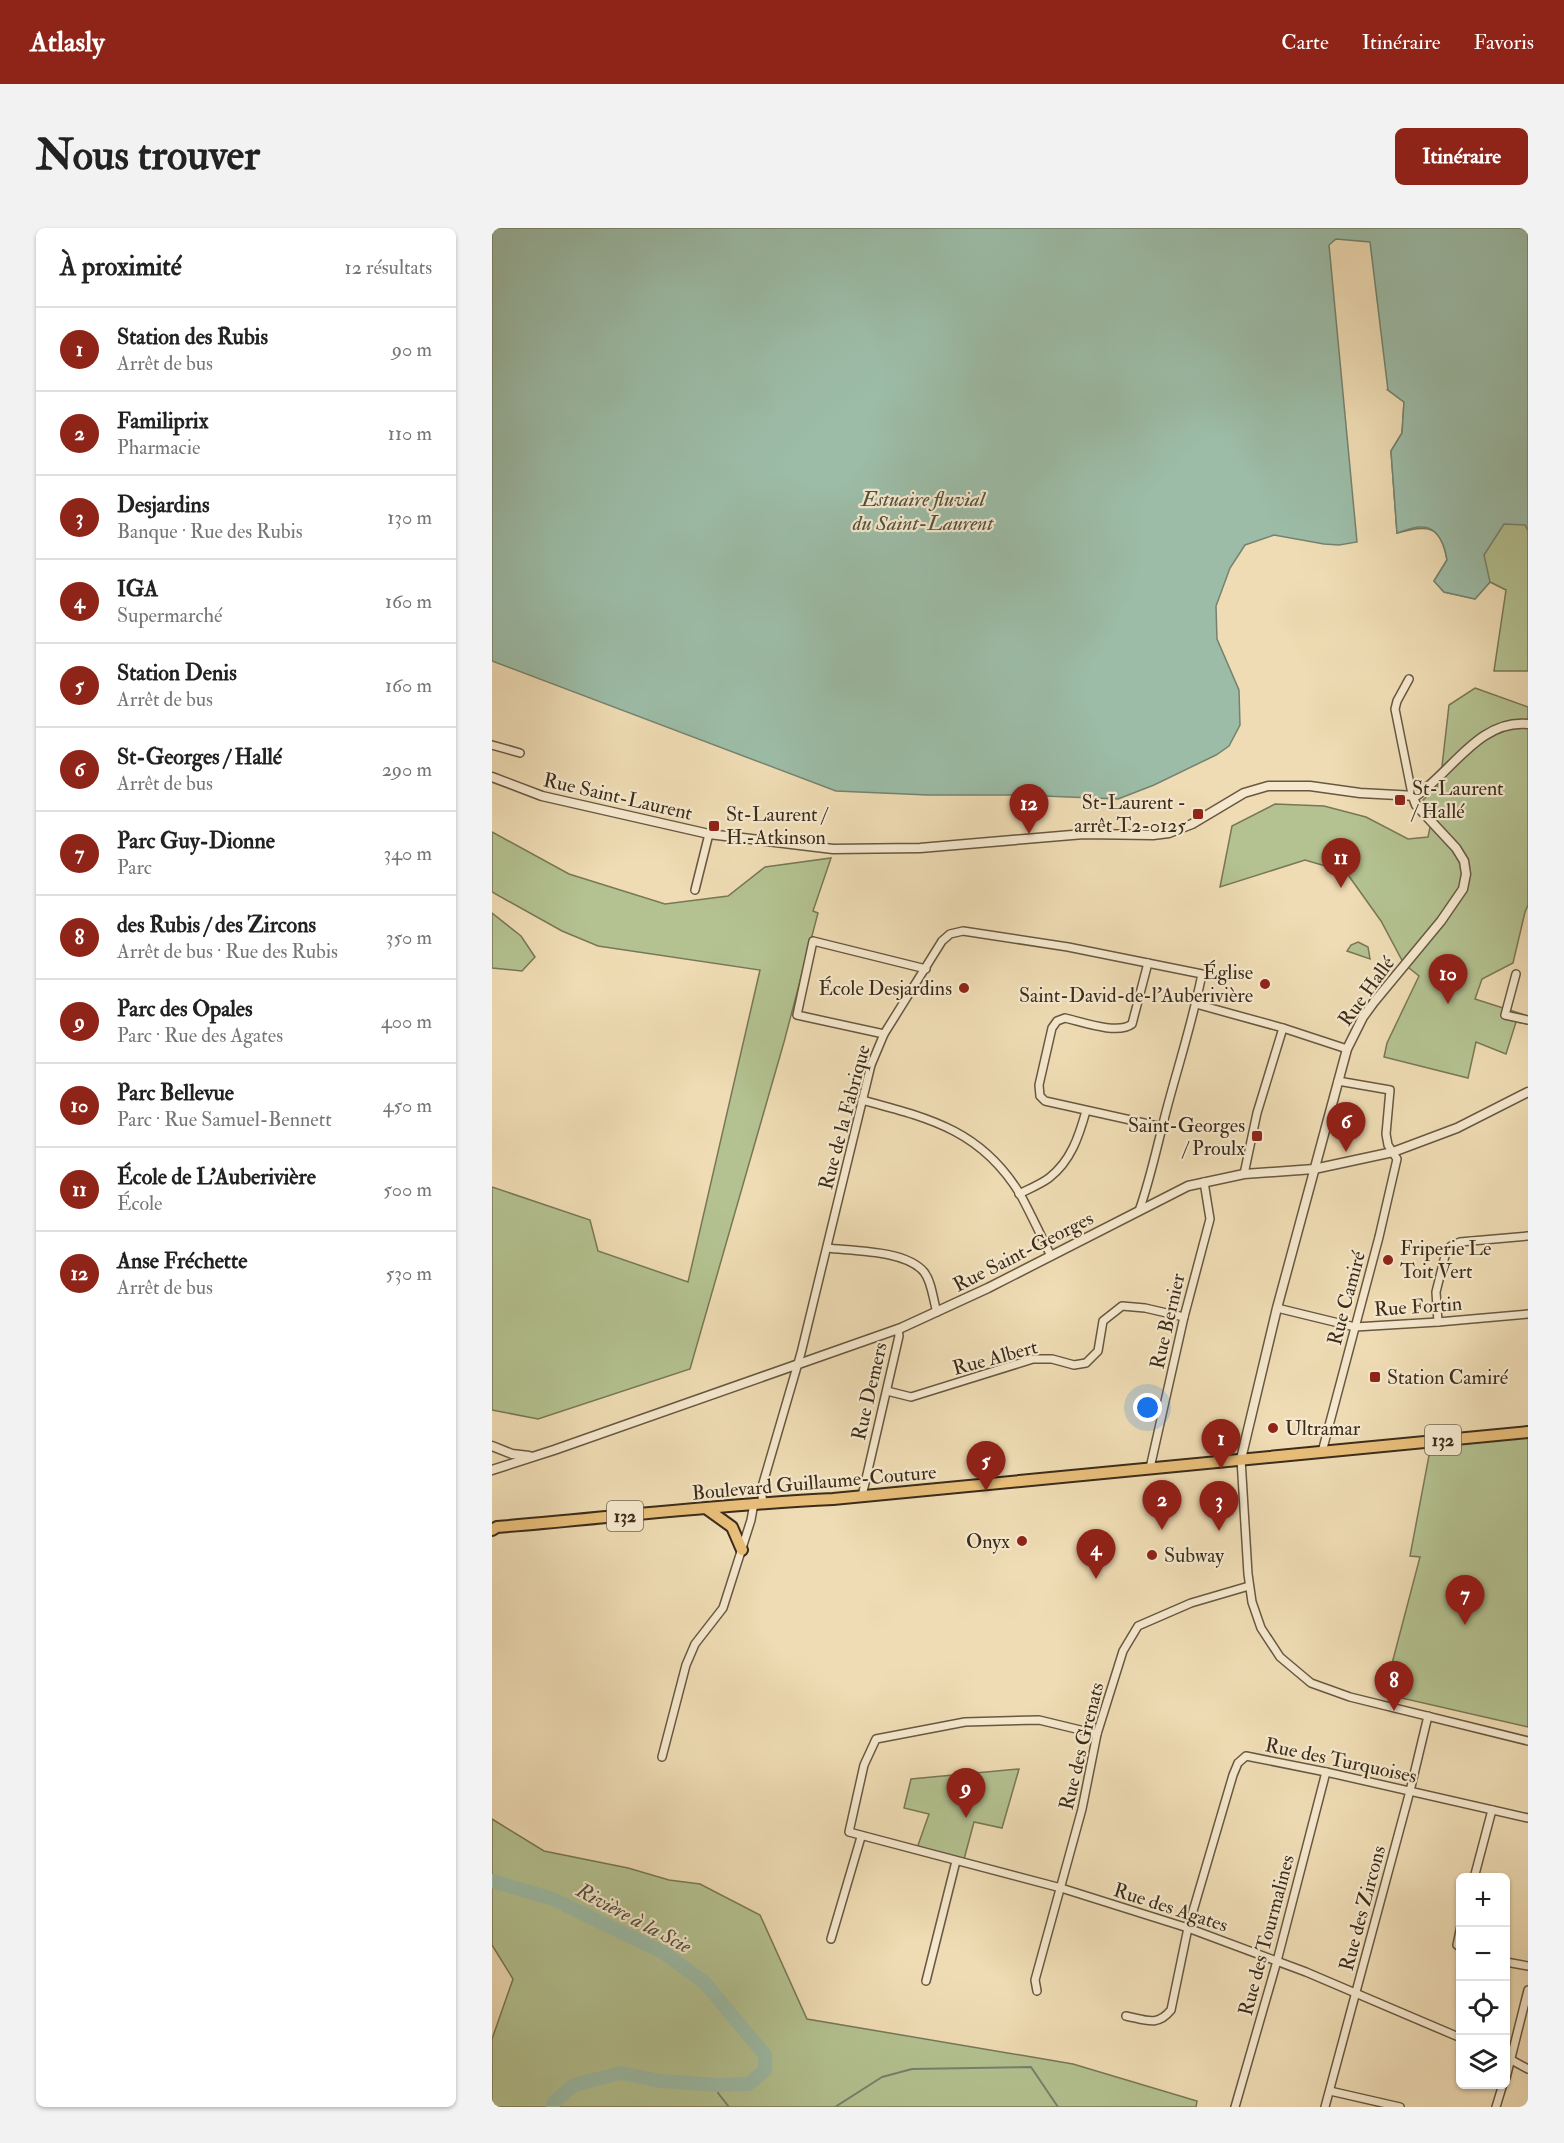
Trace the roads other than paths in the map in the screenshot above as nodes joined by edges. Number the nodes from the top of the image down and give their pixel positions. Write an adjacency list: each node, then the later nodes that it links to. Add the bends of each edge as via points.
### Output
1 (1408, 679): 6 (street, Rue Hallé, via 1395,709)
2 (1528, 724): 6 (street, via 1515,723 1490,732 1416,796)
3 (492, 745): 4 (street)
4 (520, 753)
5 (492, 777): 7 (street, Rue Saint-Laurent, via 542,796)
6 (1412, 794): 7 (street, Rue Saint-Laurent, via 1268,786 1244,793 1182,828 1135,836 1084,834 920,848 833,849); 16 (street, Rue Hallé, via 1421,811 1464,861 1463,889 1363,1017)
7 (709, 834): 8 (street)
8 (695, 890)
9 (1148, 963): 10 (street, Rue de la Fabrique, via 963,931 942,941); 12 (street, Rue de la Fabrique, via 1202,974); 20 (street, via 1132,1024 1126,1029 1065,1018 1052,1028 1040,1096 1045,1101)
10 (926, 969): 15 (street, Rue de la Fabrique); 15 (street, via 813,941 797,1015)
11 (1516, 974): 13 (street, via 1505,1015)
12 (1196, 1004): 14 (street); 21 (street)
13 (1528, 1020)
14 (1283, 1028): 16 (street); 24 (street, via 1257,1113)
15 (884, 1034): 19 (street, Rue de la Fabrique)
16 (1347, 1049): 17 (street, Rue Hallé)
17 (1338, 1081): 22 (street, Rue Camiré, via 1390,1090 1386,1134); 23 (street, Rue Hallé)
18 (1528, 1092): 22 (street, Rue Saint-Georges, via 1457,1128)
19 (862, 1100): 26 (street, via 950,1128 981,1147); 29 (street, Rue de la Fabrique)
20 (1086, 1111): 21 (street); 26 (street, via 1078,1139 1065,1161 1050,1178)
21 (1162, 1128): 27 (street)
22 (1394, 1152): 23 (street, Rue Saint-Georges); 36 (street, Rue Camiré, via 1397,1159)
23 (1314, 1169): 24 (street, Rue Saint-Georges); 31 (street, Rue Hallé)
24 (1244, 1174): 25 (street, Rue Saint-Georges)
25 (1204, 1182): 27 (street, Rue Saint-Georges); 34 (street, Rue Bernier, via 1210,1219)
26 (1019, 1194): 30 (street)
27 (1139, 1211): 30 (street, Rue Saint-Georges)
28 (1528, 1236): 35 (street, via 1451,1246 1436,1292)
29 (828, 1248): 32 (street, via 906,1260 923,1271); 38 (street, Rue de la Fabrique)
30 (1051, 1256): 32 (street, Rue Saint-Georges)
31 (1276, 1308): 36 (street, Rue Fortin); 44 (street, Rue Hallé)
32 (937, 1312): 37 (street, Rue Saint-Georges)
33 (1528, 1314): 35 (street, Rue Fortin)
34 (1184, 1317): 39 (street, Rue Albert, via 1122,1306 1103,1321 1098,1351 1086,1363 1033,1359 911,1398); 45 (street, Rue Bernier)
35 (1438, 1322): 36 (street, Rue Fortin)
36 (1355, 1327): 42 (street, Rue Camiré)
37 (898, 1329): 38 (street, Rue Saint-Georges); 39 (street, Rue Demers)
38 (798, 1364): 43 (street, Rue Saint-Georges); 48 (street, Rue de la Fabrique)
39 (887, 1391): 47 (street, Rue Demers)
40 (1528, 1432): 42 (main road, Boulevard Guillaume-Couture / 132)
41 (492, 1446): 43 (street)
42 (1322, 1452): 44 (main road, Boulevard Guillaume-Couture / 132)
43 (532, 1456): 46 (street, Rue Saint-Georges)
44 (1241, 1459): 45 (main road, Boulevard Guillaume-Couture / 132); 52 (street)
45 (1150, 1468): 47 (main road, Boulevard Guillaume-Couture / 132)
46 (492, 1470)
47 (862, 1496): 48 (main road, Boulevard Guillaume-Couture / 132)
48 (758, 1503): 49 (main road, Boulevard Guillaume-Couture / 132); 51 (street, Rue de la Fabrique)
49 (707, 1509): 50 (main road, Boulevard Guillaume-Couture / 132); 51 (main road, via 732,1527)
50 (494, 1528)
51 (742, 1550): 56 (street, Rue de la Fabrique, via 723,1608 695,1644 686,1665)
52 (1249, 1586): 53 (street, via 1261,1628 1280,1657 1311,1683); 54 (street, Rue des Grenats, via 1191,1602 1138,1626 1123,1651)
53 (1428, 1716): 55 (street); 58 (street, Rue des Zircons)
54 (1097, 1734): 61 (street, via 1039,1720 964,1722 876,1739 864,1765 849,1832); 64 (street, Rue des Grenats)
55 (1528, 1741)
56 (662, 1757)
57 (1326, 1772): 58 (street, Rue des Turquoises); 65 (street, Rue des Turquoises, via 1246,1756 1238,1763); 67 (street, Rue des Tourmalines)
58 (1410, 1791): 59 (street, Rue des Turquoises); 73 (street, Rue des Zircons)
59 (1492, 1810): 60 (street, Rue des Turquoises); 63 (street)
60 (1528, 1818)
61 (861, 1837): 62 (street, Rue des Agates); 66 (street)
62 (956, 1861): 64 (street, Rue des Agates); 70 (street)
63 (1475, 1873)
64 (1060, 1888): 65 (street, Rue des Agates); 72 (street, Rue des Grenats, via 1035,1980)
65 (1188, 1928): 67 (street, Rue des Agates); 74 (street, Rue des Turquoises, via 1171,2010 1163,2019 1151,2021)
66 (831, 1939)
67 (1277, 1961): 73 (street, Rue des Agates); 81 (street, Rue des Tourmalines)
68 (1510, 1963): 69 (street)
69 (1528, 1966)
70 (926, 1981)
71 (1528, 1990): 76 (street)
72 (1037, 1991)
73 (1356, 1995): 75 (street, Rue des Agates); 80 (street, Rue des Zircons)
74 (1126, 2016)
75 (1456, 2036)
76 (1510, 2055)
77 (1510, 2060): 78 (street)
78 (1528, 2069)
79 (1502, 2089): 84 (street)
80 (1330, 2091): 82 (street, Rue des Zircons); 83 (street)
81 (1235, 2107)
82 (1325, 2107)
83 (1400, 2107)
84 (1496, 2107)

